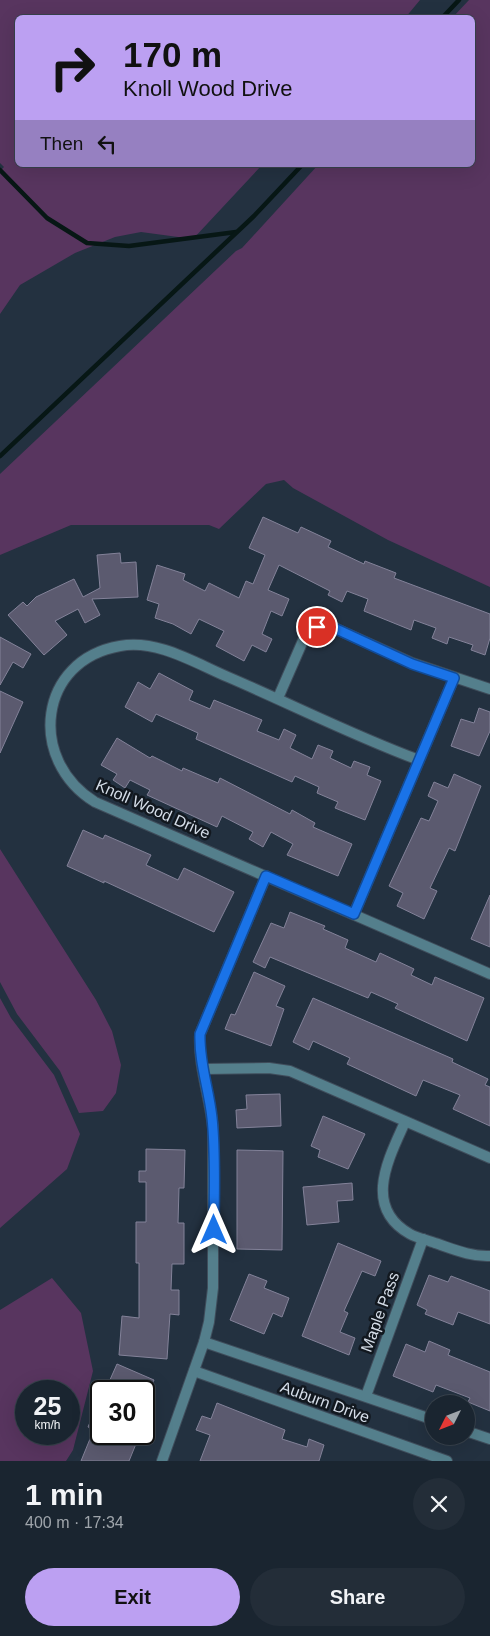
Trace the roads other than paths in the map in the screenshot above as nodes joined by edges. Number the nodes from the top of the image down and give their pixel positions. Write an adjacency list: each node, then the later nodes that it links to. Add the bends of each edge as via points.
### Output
1 (454, 678): 2 (street); 3 (street, via 412,664 324,626 305,636); 4 (street)
2 (490, 689)
3 (278, 698): 4 (street, Knoll Wood Drive); 5 (street, Knoll Wood Drive, via 161,649 122,645 85,660 67,678 54,701 50,727 59,765 84,795)
4 (419, 760): 6 (street)
5 (266, 876): 6 (street, Knoll Wood Drive); 8 (street, via 201,1028 199,1053)
6 (354, 914): 7 (street, Knoll Wood Drive)
7 (490, 974)
8 (204, 1070): 9 (street, via 270,1068 290,1071); 13 (street, via 214,1154 213,1288)
9 (405, 1122): 10 (street); 11 (street, via 385,1166 383,1192 397,1224 411,1235)
10 (490, 1158)
11 (423, 1239): 12 (street, via 476,1257); 15 (street, Maple Pass)
12 (490, 1256)
13 (204, 1342): 14 (street); 15 (street, Auburn Drive)
14 (194, 1371): 19 (street); 20 (street, Auburn Drive)
15 (366, 1396): 16 (street, Auburn Drive)
16 (425, 1417)
17 (475, 1434): 18 (street)
18 (490, 1439)
19 (162, 1461)
20 (447, 1461)

